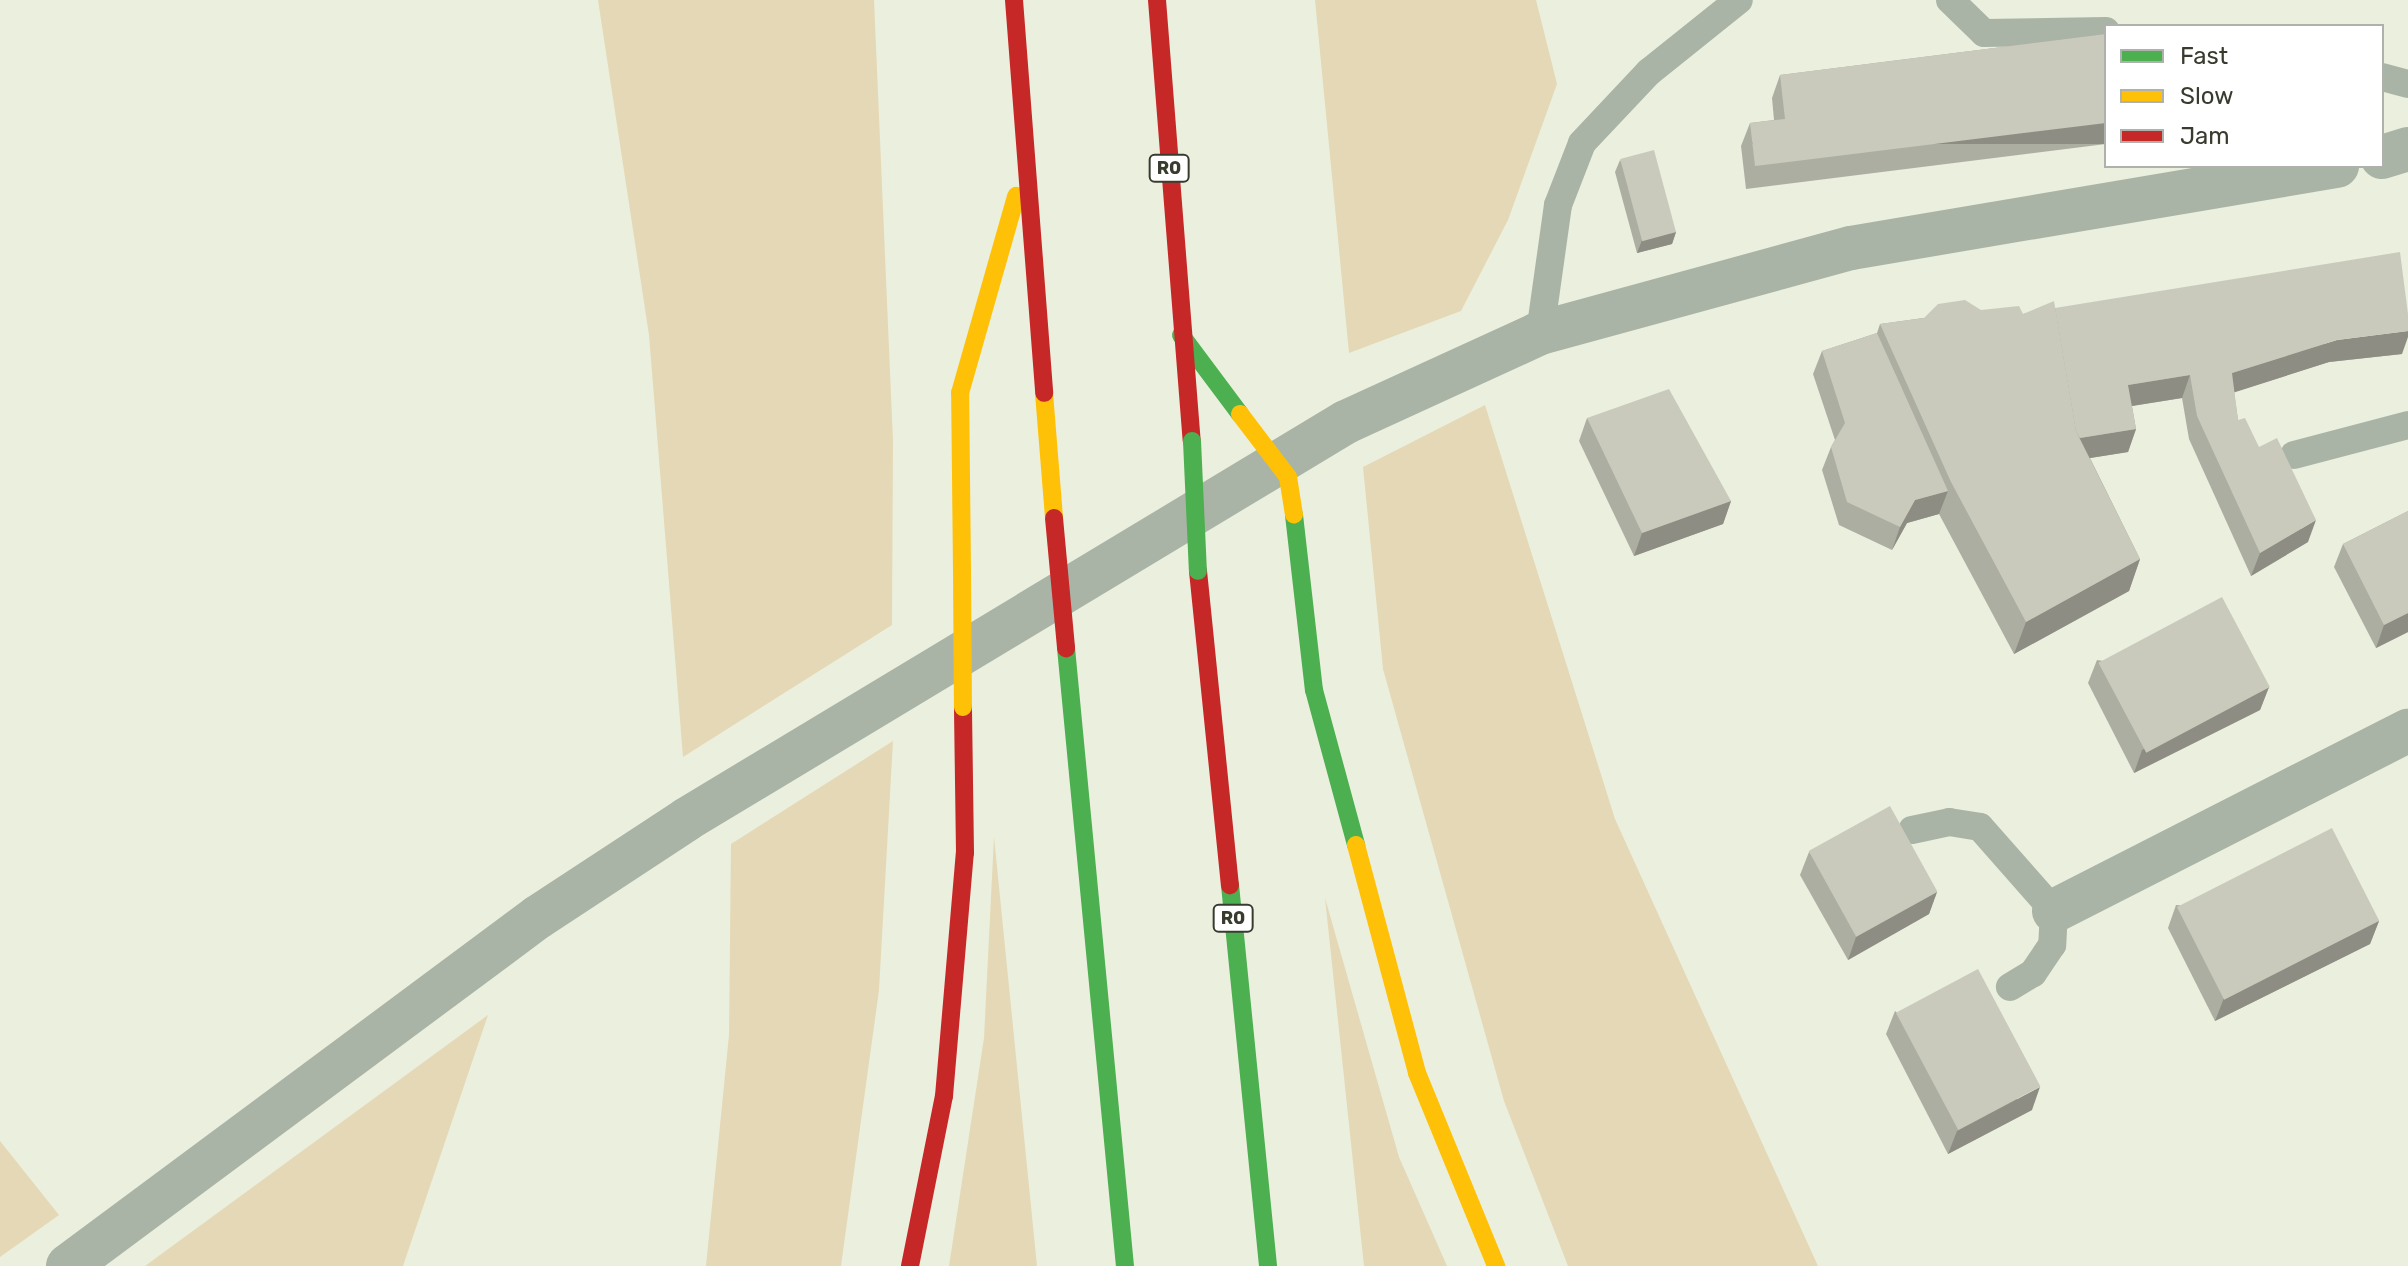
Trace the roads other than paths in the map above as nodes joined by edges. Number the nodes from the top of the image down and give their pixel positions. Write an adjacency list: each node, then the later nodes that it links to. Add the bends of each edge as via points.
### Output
1 (1014, 0): 11 (highway)
2 (1157, 0): 13 (highway, R0)
3 (1739, 0): 12 (lane, via 1649,72 1582,143 1558,205)
4 (1950, 0): 5 (lane, via 1984,33)
5 (2104, 31)
6 (2384, 78): 7 (lane)
7 (2408, 84)
8 (2408, 149): 9 (street)
9 (2384, 156)
10 (2325, 168): 12 (street, via 1851,248)
11 (1023, 171): 21 (highway, bridge, via 960,393 965,853 944,1096); 22 (highway, bridge)
12 (1540, 333): 20 (street, via 1346,422 687,819 538,917)
13 (1181, 335): 23 (highway, R0, bridge, via 1198,571); 24 (highway, bridge, via 1288,477 1314,690 1417,1073)
14 (2408, 425): 15 (lane)
15 (2294, 455)
16 (2408, 731): 18 (street)
17 (1912, 830): 18 (lane, via 1949,822 1980,827)
18 (2054, 911): 19 (lane, via 2052,945 2033,973)
19 (2010, 987)
20 (68, 1266)
21 (910, 1266)
22 (1125, 1266)
23 (1268, 1266)
24 (1496, 1266)

